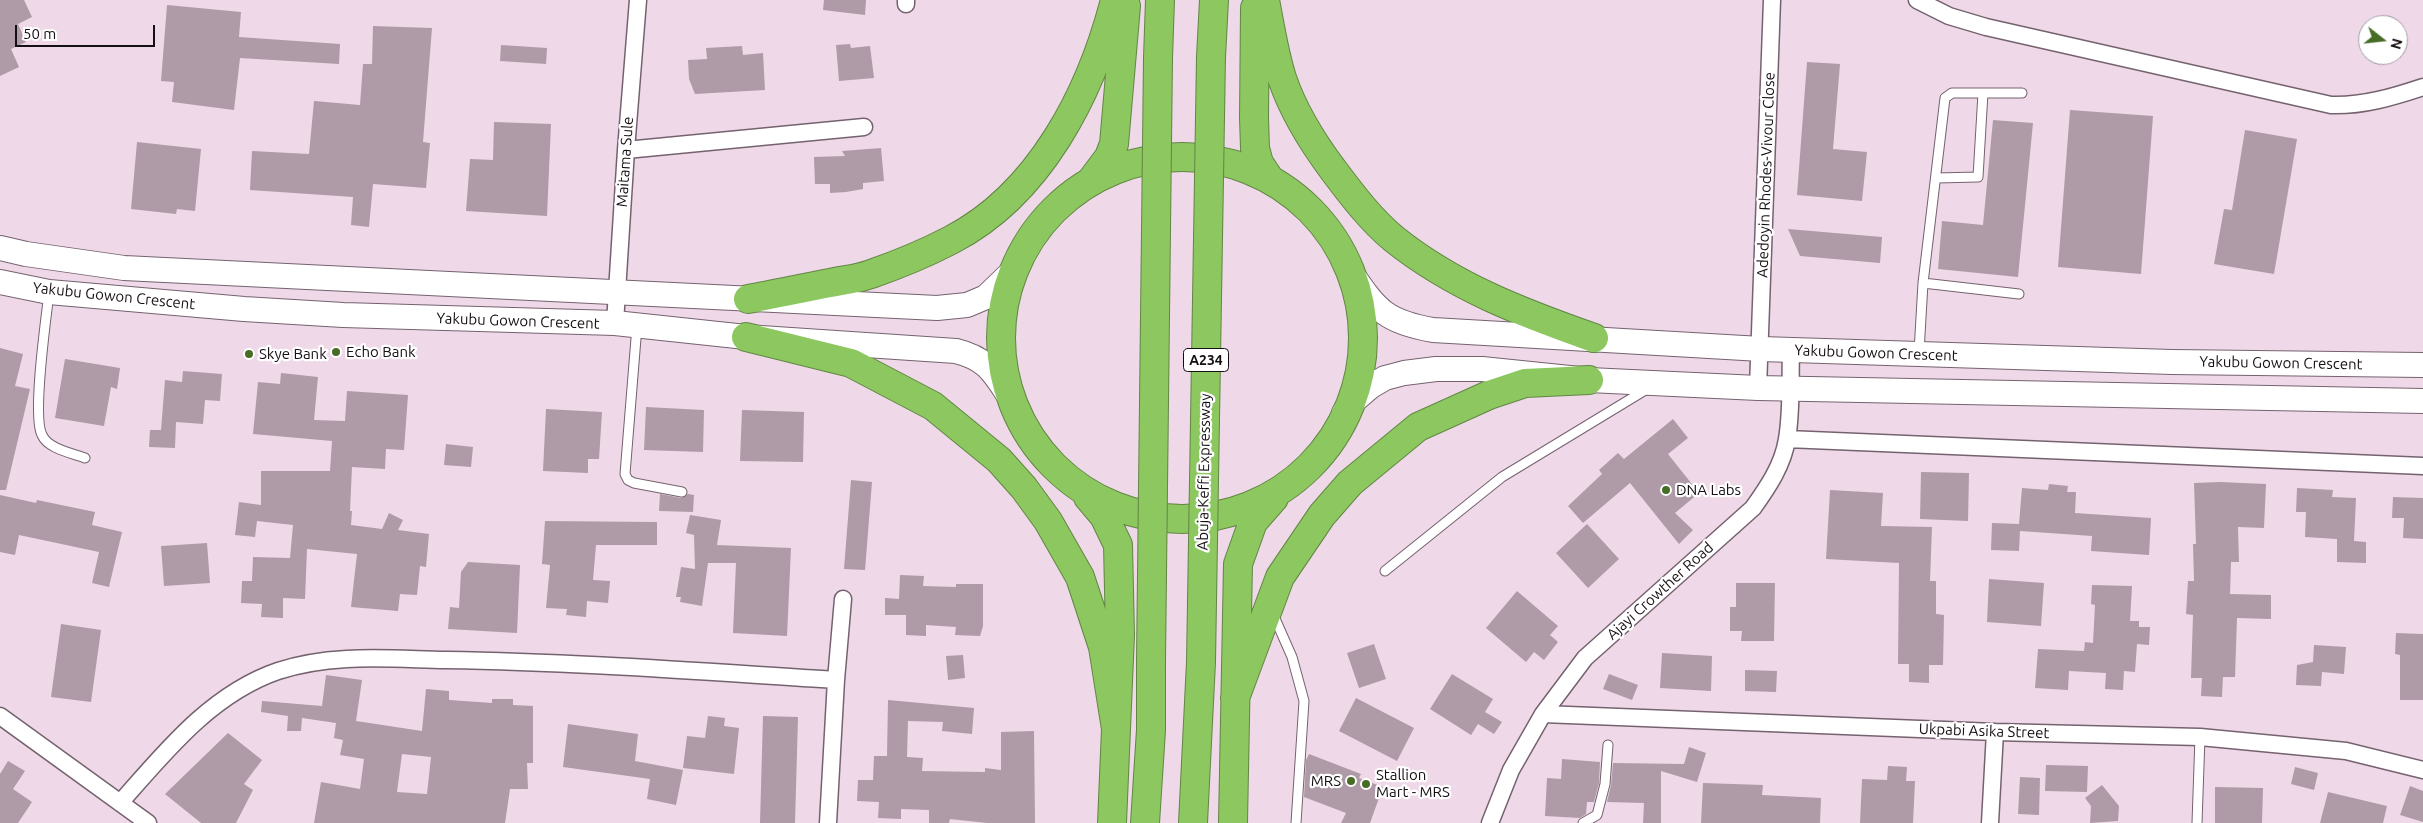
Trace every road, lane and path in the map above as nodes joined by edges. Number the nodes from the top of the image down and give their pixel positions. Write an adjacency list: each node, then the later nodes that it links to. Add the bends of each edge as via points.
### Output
1 (638, 0): 14 (street, Maitama Sule)
2 (1115, 0): 26 (highway, via 1084,88 1064,127 1026,181 978,223 951,240 869,275)
3 (1126, 0): 17 (highway, via 1114,144)
4 (1160, 0): 63 (highway, bridge, via 1151,730)
5 (1214, 0): 64 (highway, Abuja-Keffi Expressway / A234, bridge, via 1201,662)
6 (1255, 0): 15 (highway, via 1256,148 1259,163)
7 (1265, 0): 29 (highway, via 1283,79 1304,125 1356,201 1393,238 1465,287 1530,316)
8 (1772, 0): 30 (street, Adedoyin Rhodes-Vivour Close)
9 (1917, 0): 10 (street, via 1949,16 1986,27 2331,105 2374,102)
10 (2423, 87)
11 (1984, 92): 12 (lane); 16 (lane, via 1952,93 1945,98); 16 (lane, via 1978,177)
12 (2022, 93)
13 (864, 127): 14 (street)
14 (626, 150): 24 (street, Maitama Sule)
15 (1269, 178): 17 (highway, via 1240,166 1210,159 1179,157 1148,160); 20 (highway, via 1316,216 1335,240)
16 (1937, 178): 22 (lane)
17 (1090, 182): 19 (highway, via 1046,219)
18 (0, 248): 24 (main road, Yakubu Gowon Crescent, via 124,268)
19 (1016, 268): 26 (main road, Yakubu Gowon Crescent, via 986,297 967,305 937,308); 39 (highway, via 1006,303 1002,348 1005,376)
20 (1352, 274): 29 (main road, Yakubu Gowon Crescent, via 1377,308 1392,319 1412,326 1433,330); 40 (highway, via 1362,314 1363,346 1357,386)
21 (0, 282): 23 (main road, Yakubu Gowon Crescent)
22 (1923, 283): 25 (lane); 32 (lane)
23 (49, 292): 27 (main road, Yakubu Gowon Crescent, via 343,316); 42 (lane, via 38,404 40,430 51,445)
24 (616, 293): 26 (main road, Yakubu Gowon Crescent); 27 (street, Maitama Sule)
25 (2019, 294)
26 (748, 299)
27 (626, 324): 28 (main road, Yakubu Gowon Crescent); 46 (lane, via 625,474 634,483)
28 (746, 337): 39 (main road, Yakubu Gowon Crescent, via 964,353 984,362); 54 (highway, via 851,363 934,406 999,460 1048,521 1080,578 1104,647)
29 (1594, 338): 30 (main road, Yakubu Gowon Crescent)
30 (1761, 349): 31 (main road, Yakubu Gowon Crescent); 36 (street, Adedoyin Rhodes-Vivour Close)
31 (1791, 350): 32 (main road, Yakubu Gowon Crescent); 37 (street, Ajayi Crowther Road)
32 (1919, 354): 33 (main road, Yakubu Gowon Crescent)
33 (2423, 365)
34 (1589, 380): 35 (main road); 40 (main road, via 1482,369 1404,372 1371,386); 49 (highway, via 1525,383 1418,427 1350,483 1322,515 1280,577)
35 (1656, 384): 36 (main road); 47 (lane, via 1502,477)
36 (1758, 388): 37 (main road)
37 (1789, 389): 38 (main road); 41 (street, Ajayi Crowther Road)
38 (2423, 401)
39 (1013, 402): 45 (highway, via 1024,428 1040,451 1058,472)
40 (1344, 413): 44 (highway, via 1320,452)
41 (1787, 439): 43 (street); 52 (street, Ajayi Crowther Road, via 1770,484 1753,508 1585,658)
42 (86, 458)
43 (2423, 466)
44 (1286, 488): 45 (highway, via 1230,514 1199,520 1167,520 1137,515); 51 (highway, via 1266,504 1253,522 1238,564)
45 (1080, 489): 54 (highway, via 1104,516 1118,545 1120,636)
46 (682, 492)
47 (1384, 571)
48 (843, 599): 50 (street)
49 (1269, 605): 51 (highway); 66 (lane, via 1292,657 1304,701)
50 (836, 680): 59 (street, via 499,661 319,661 277,671 219,703 181,734); 61 (street)
51 (1235, 698): 65 (highway)
52 (1543, 714): 55 (street, Ukpabi Asika Street); 67 (street, Ajayi Crowther Road, via 1511,770)
53 (0, 716): 59 (street)
54 (1116, 729): 62 (highway)
55 (1995, 732): 56 (street, Ukpabi Asika Street); 69 (street)
56 (2200, 737): 58 (street, Ukpabi Asika Street, via 2346,751); 70 (lane)
57 (1608, 745): 68 (lane, via 1606,784 1597,815)
58 (2423, 770)
59 (120, 803): 60 (street)
60 (148, 823)
61 (828, 823)
62 (1112, 823)
63 (1145, 823)
64 (1193, 823)
65 (1233, 823)
66 (1296, 823)
67 (1490, 823)
68 (1583, 823)
69 (1990, 823)
70 (2197, 823)

